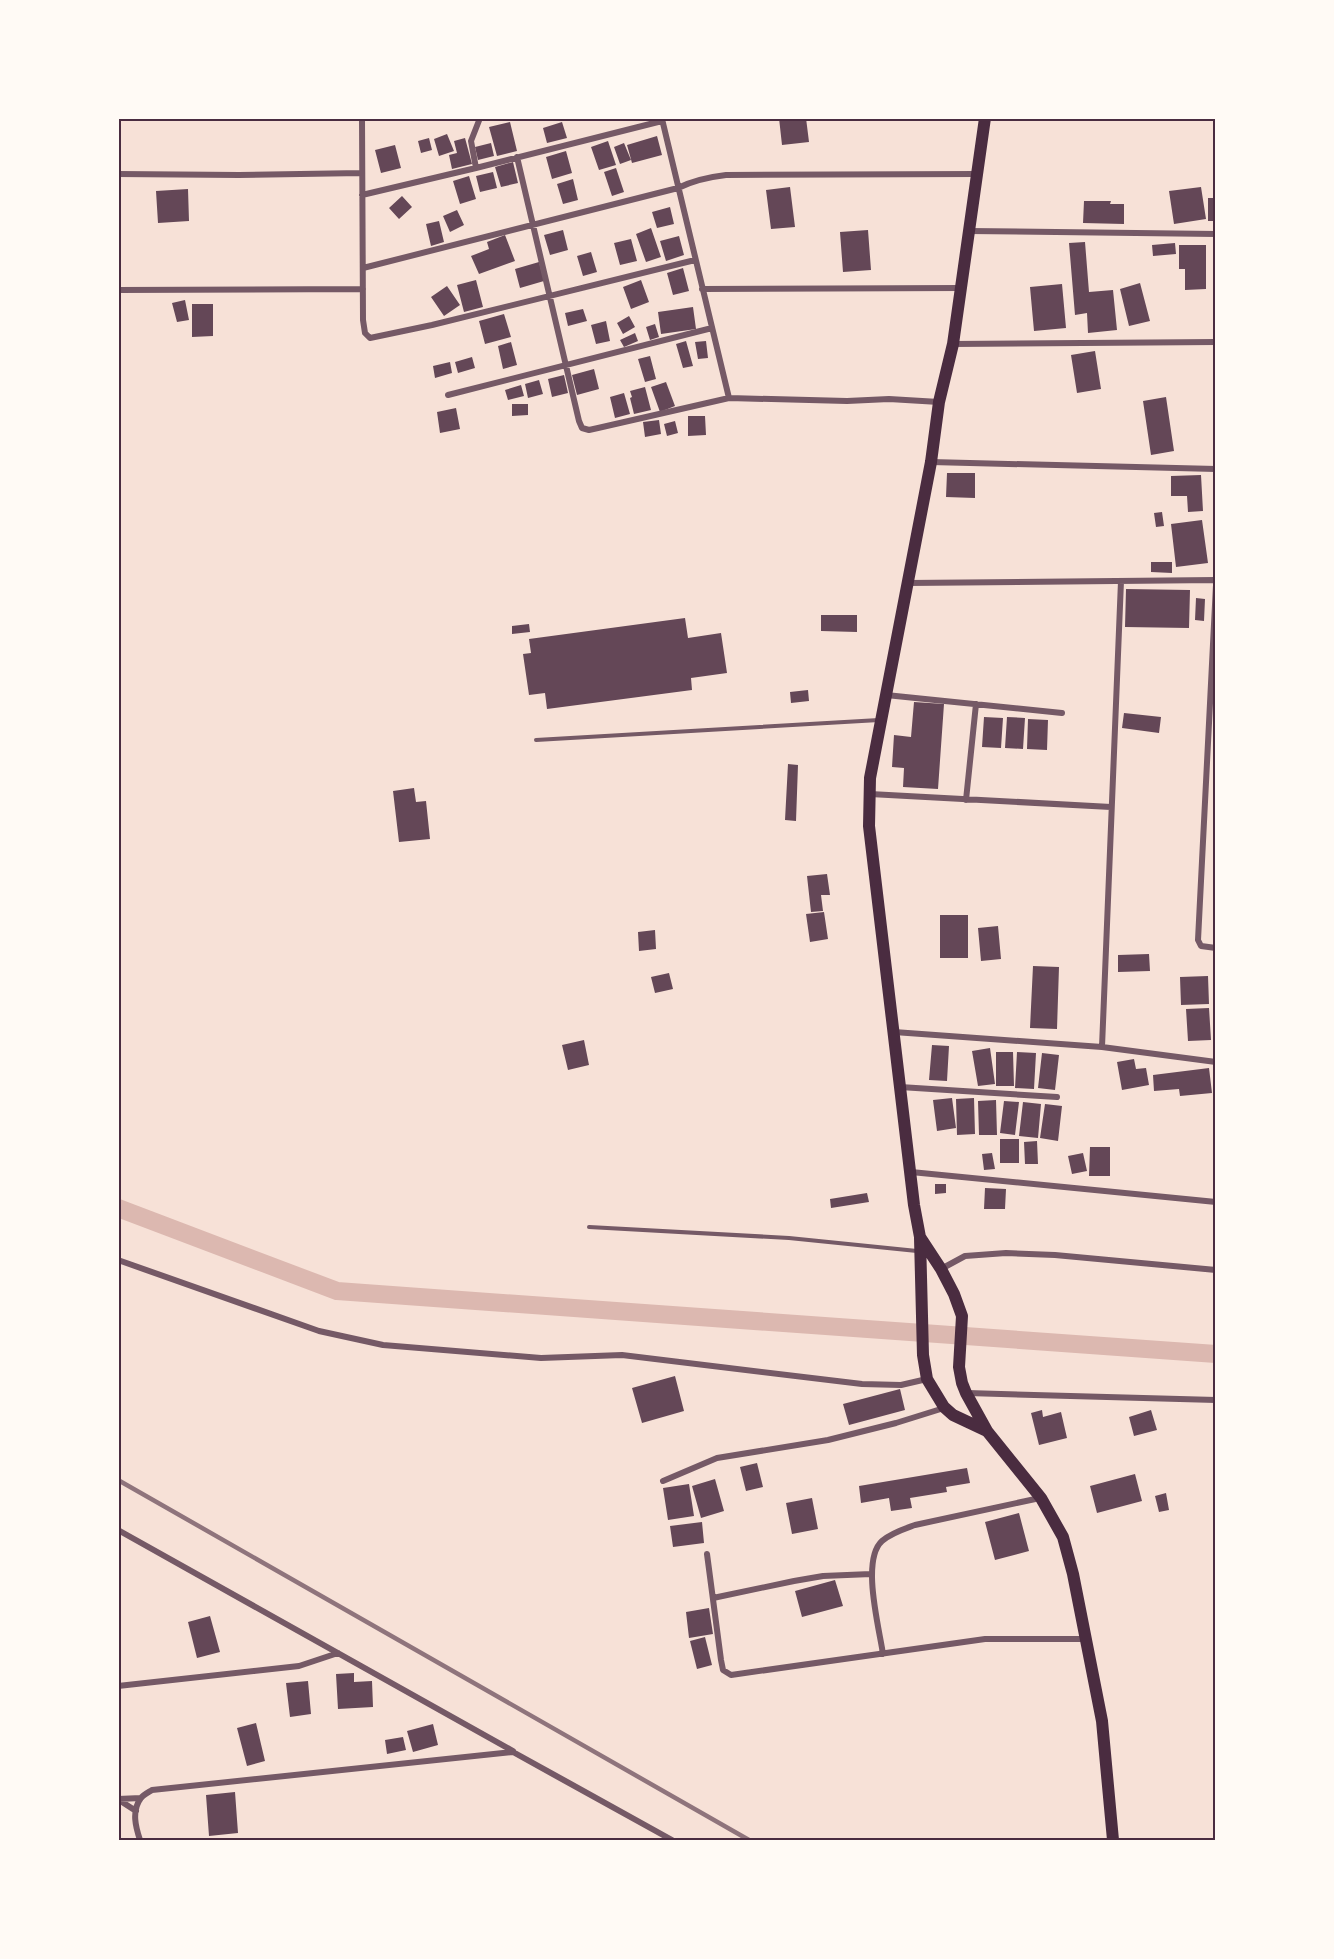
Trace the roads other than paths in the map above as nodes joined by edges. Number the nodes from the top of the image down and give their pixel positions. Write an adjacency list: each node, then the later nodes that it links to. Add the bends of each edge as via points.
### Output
1 (362, 118): 7 (street)
2 (480, 118): 6 (street, via 471,141)
3 (985, 118): 9 (main road)
4 (662, 120): 5 (street); 10 (street)
5 (517, 157): 6 (street); 12 (street)
6 (476, 168): 11 (street)
7 (362, 173): 8 (street); 11 (street)
8 (118, 174)
9 (977, 174): 10 (street, via 726,175); 13 (main road)
10 (678, 188): 12 (street); 15 (street)
11 (362, 195): 16 (street)
12 (534, 226): 16 (street); 21 (street)
13 (969, 231): 14 (street); 17 (main road)
14 (1215, 234)
15 (695, 260): 19 (street); 21 (street)
16 (363, 268): 18 (street)
17 (961, 288): 19 (street); 24 (main road)
18 (363, 289): 20 (street); 21 (street, via 364,326 370,338)
19 (702, 289): 22 (street)
20 (118, 290)
21 (550, 296): 25 (street)
22 (712, 328): 25 (street); 27 (street)
23 (1215, 342): 24 (street)
24 (952, 344): 28 (main road)
25 (566, 365): 26 (street); 27 (street, via 579,421 582,428 589,430)
26 (448, 395)
27 (729, 398): 28 (street)
28 (939, 402): 29 (main road)
29 (931, 462): 30 (street); 33 (main road)
30 (1215, 469)
31 (1215, 580): 32 (street)
32 (1120, 581): 33 (street); 42 (street)
33 (908, 583): 35 (main road)
34 (1215, 585): 43 (street, via 1198,940 1201,946)
35 (886, 695): 36 (street); 38 (main road)
36 (976, 704): 37 (street); 41 (street)
37 (1062, 713)
38 (882, 719): 39 (lane); 40 (main road)
39 (536, 740)
40 (870, 794): 41 (street); 44 (main road, via 869,826)
41 (966, 800): 42 (street)
42 (1111, 807): 45 (street)
43 (1215, 948)
44 (893, 1032): 45 (street); 47 (main road)
45 (1102, 1047): 46 (street)
46 (1215, 1062)
47 (900, 1087): 48 (street); 49 (main road)
48 (1057, 1097)
49 (910, 1172): 50 (street); 52 (main road)
50 (1215, 1202)
51 (589, 1227): 53 (lane, via 778,1237)
52 (920, 1237): 53 (main road); 55 (main road)
53 (921, 1252): 57 (main road)
54 (118, 1260): 57 (street, via 319,1331 383,1345 542,1358 622,1355 862,1384 901,1385)
55 (941, 1269): 56 (street, via 965,1256 1006,1252); 58 (main road, via 962,1316 959,1367)
56 (1215, 1270)
57 (927, 1379): 60 (main road)
58 (966, 1393): 59 (street); 61 (main road)
59 (1215, 1400)
60 (944, 1407): 61 (main road); 62 (street, via 896,1424 828,1440 717,1458)
61 (987, 1431): 63 (main road)
62 (663, 1481)
63 (1041, 1498): 66 (street, via 915,1525 895,1533 880,1542); 68 (main road, via 1063,1537)
64 (118, 1530): 69 (street)
65 (707, 1554): 67 (street)
66 (870, 1574): 67 (street, via 823,1576); 70 (street)
67 (713, 1598): 70 (street, via 720,1660 723,1670 730,1675)
68 (1086, 1639): 70 (street, via 985,1640); 78 (main road, via 1102,1721)
69 (338, 1653): 71 (street, via 299,1666); 72 (street)
70 (883, 1654)
71 (118, 1686)
72 (513, 1752): 73 (street, via 152,1790); 77 (street)
73 (141, 1798): 74 (street); 75 (street)
74 (118, 1799): 75 (street)
75 (136, 1810): 76 (street)
76 (140, 1840)
77 (672, 1840)
78 (1113, 1840)

